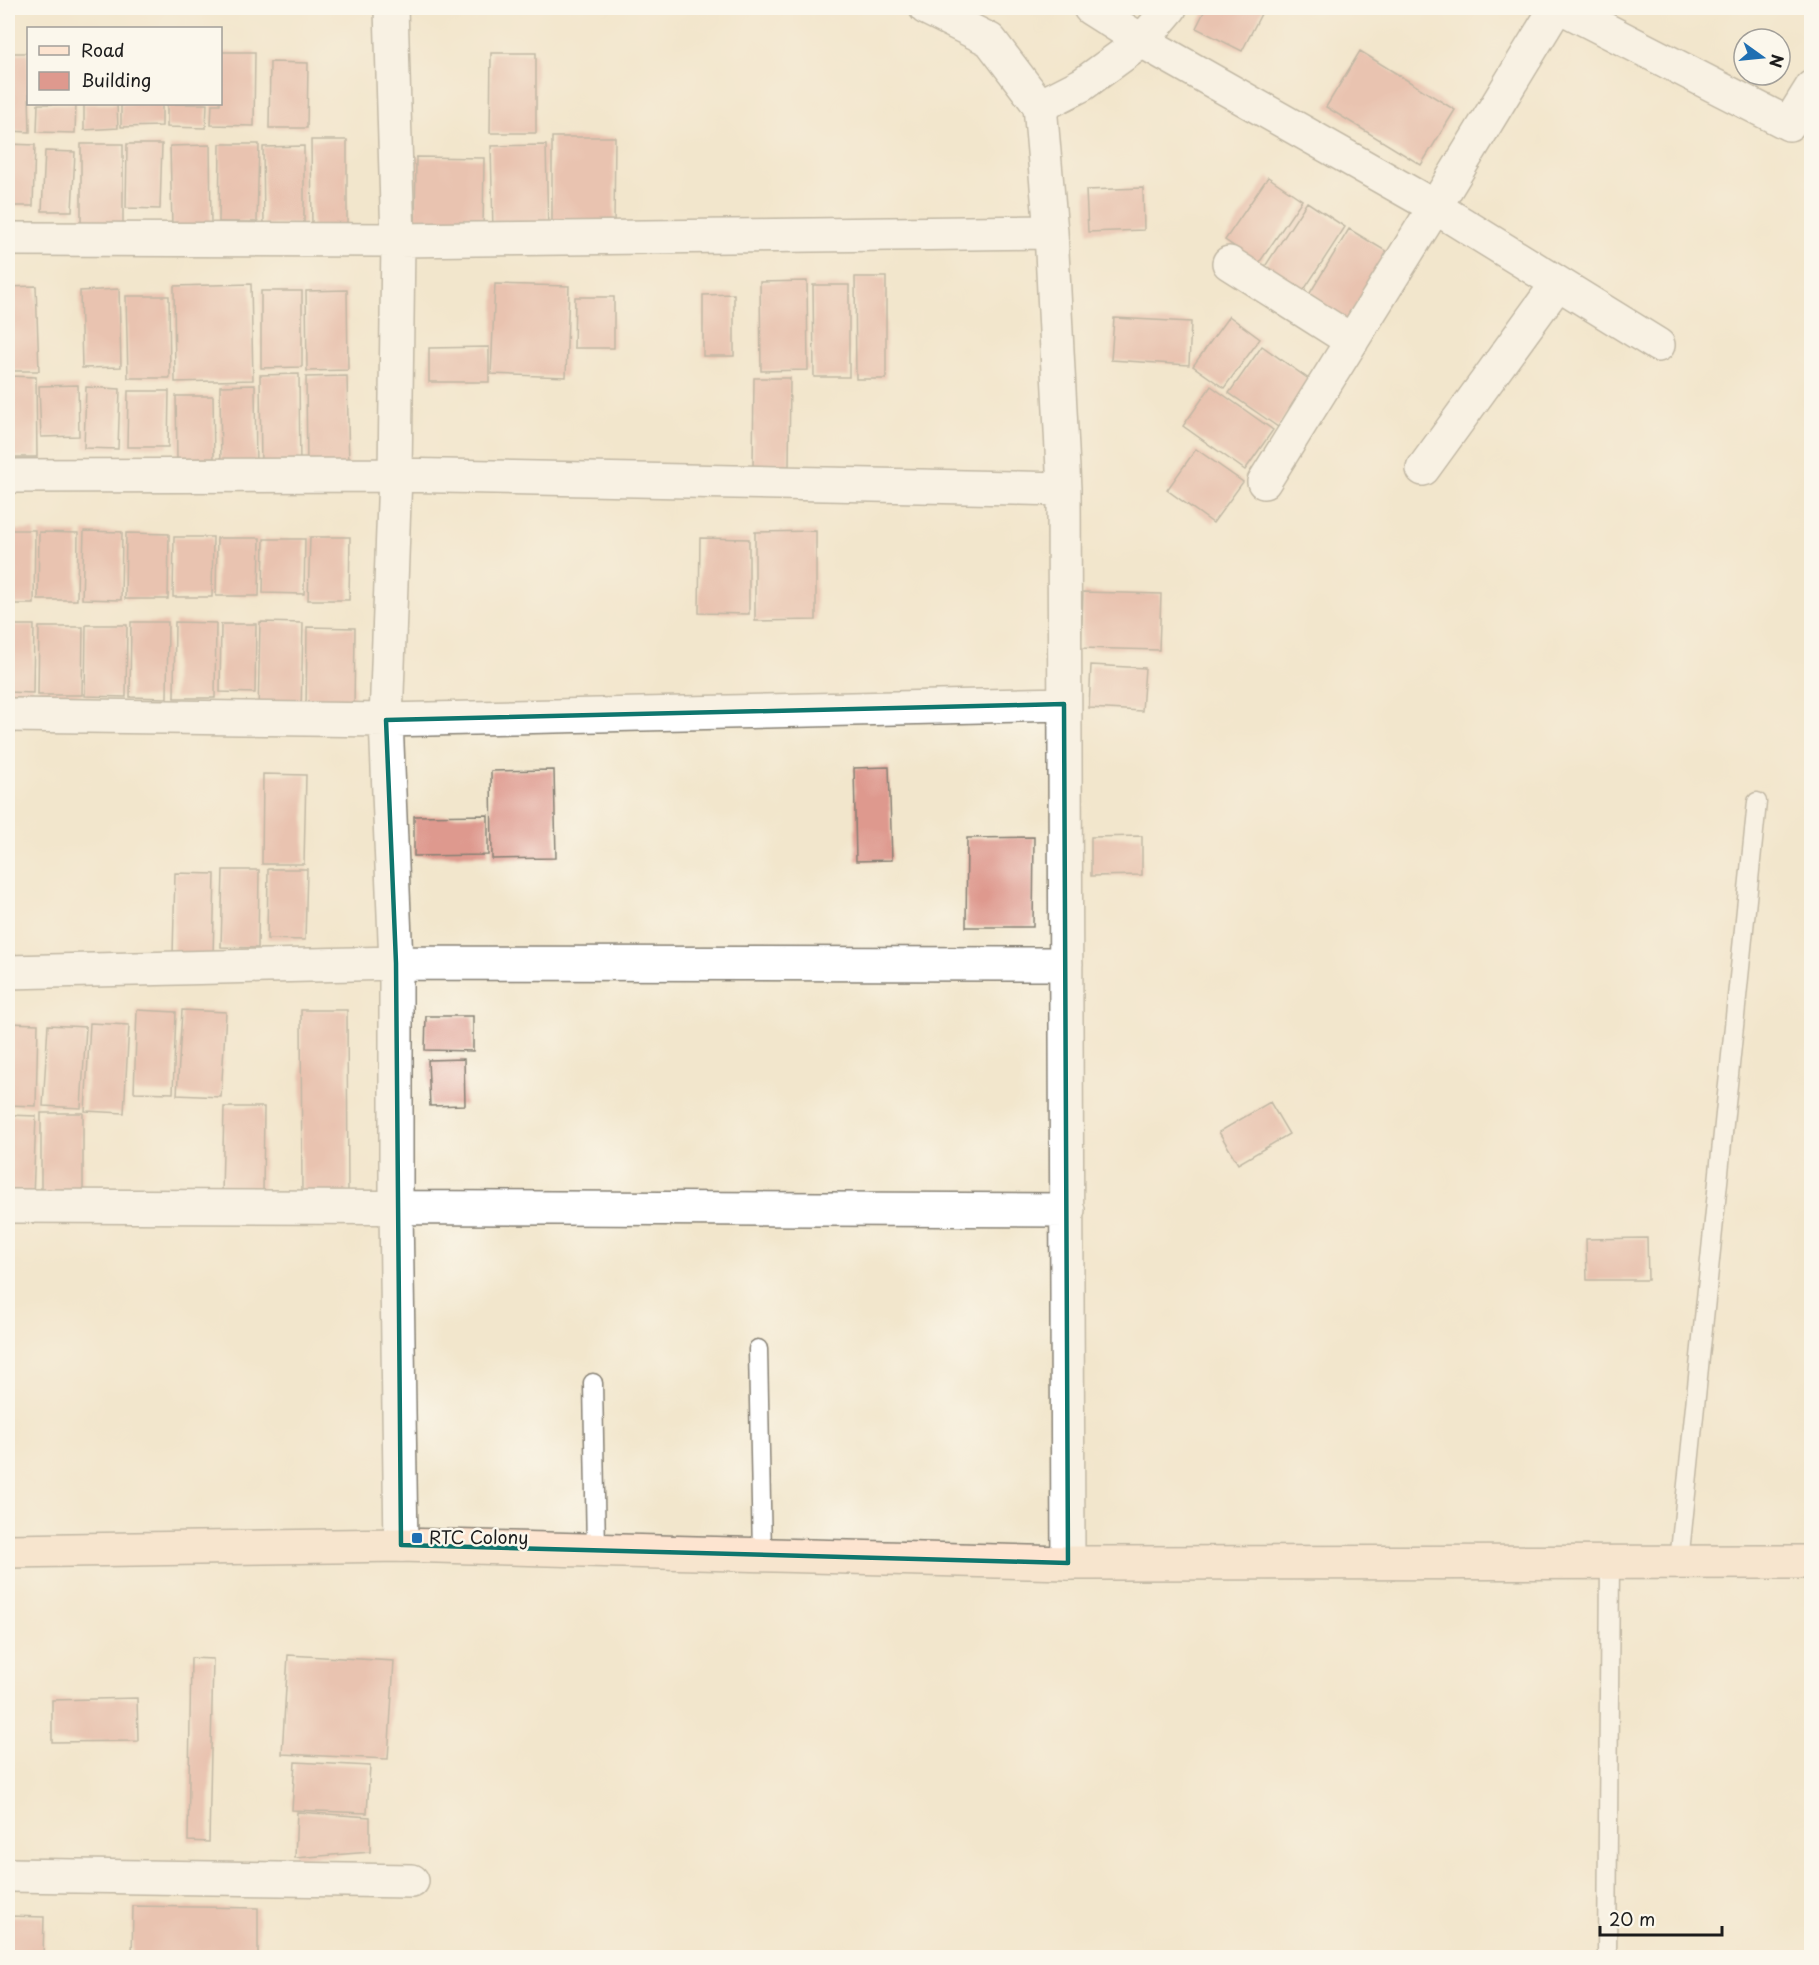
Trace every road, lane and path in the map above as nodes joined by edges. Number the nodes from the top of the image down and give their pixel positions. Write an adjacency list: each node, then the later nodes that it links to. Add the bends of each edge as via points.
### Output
1 (391, 8): 14 (street)
2 (926, 8): 9 (street, via 990,40)
3 (1090, 8): 7 (street)
4 (1170, 8): 7 (street)
5 (1556, 8): 11 (street)
6 (1563, 8): 10 (street)
7 (1142, 41): 9 (street, via 1083,84); 11 (street)
8 (1812, 87): 10 (street)
9 (1040, 106): 12 (street)
10 (1800, 130)
11 (1435, 207): 16 (street); 17 (street)
12 (1051, 232): 14 (street); 23 (street)
13 (8, 239): 14 (street)
14 (398, 240): 20 (street)
15 (1229, 263): 17 (street)
16 (1558, 283): 18 (street); 19 (street)
17 (1352, 341): 22 (street)
18 (1658, 345)
19 (1422, 470)
20 (395, 475): 21 (street); 23 (street); 26 (street)
21 (8, 476)
22 (1264, 482)
23 (1064, 489): 24 (street)
24 (1064, 704): 26 (street); 29 (street)
25 (8, 715): 26 (street)
26 (386, 720): 28 (street)
27 (1757, 802): 40 (lane)
28 (396, 963): 29 (street); 30 (street); 32 (street)
29 (1066, 964): 33 (street)
30 (8, 972)
31 (8, 1206): 32 (street)
32 (396, 1209): 33 (street); 36 (street)
33 (1068, 1210): 42 (street)
34 (758, 1349): 39 (lane)
35 (593, 1383): 37 (lane)
36 (401, 1545): 37 (street); 38 (street)
37 (596, 1550): 39 (street)
38 (8, 1551)
39 (762, 1555): 42 (street)
40 (1679, 1562): 41 (street); 43 (street)
41 (1812, 1562)
42 (1068, 1563): 43 (street)
43 (1610, 1563): 46 (lane)
44 (8, 1875): 45 (street)
45 (412, 1881)
46 (1608, 1958)

